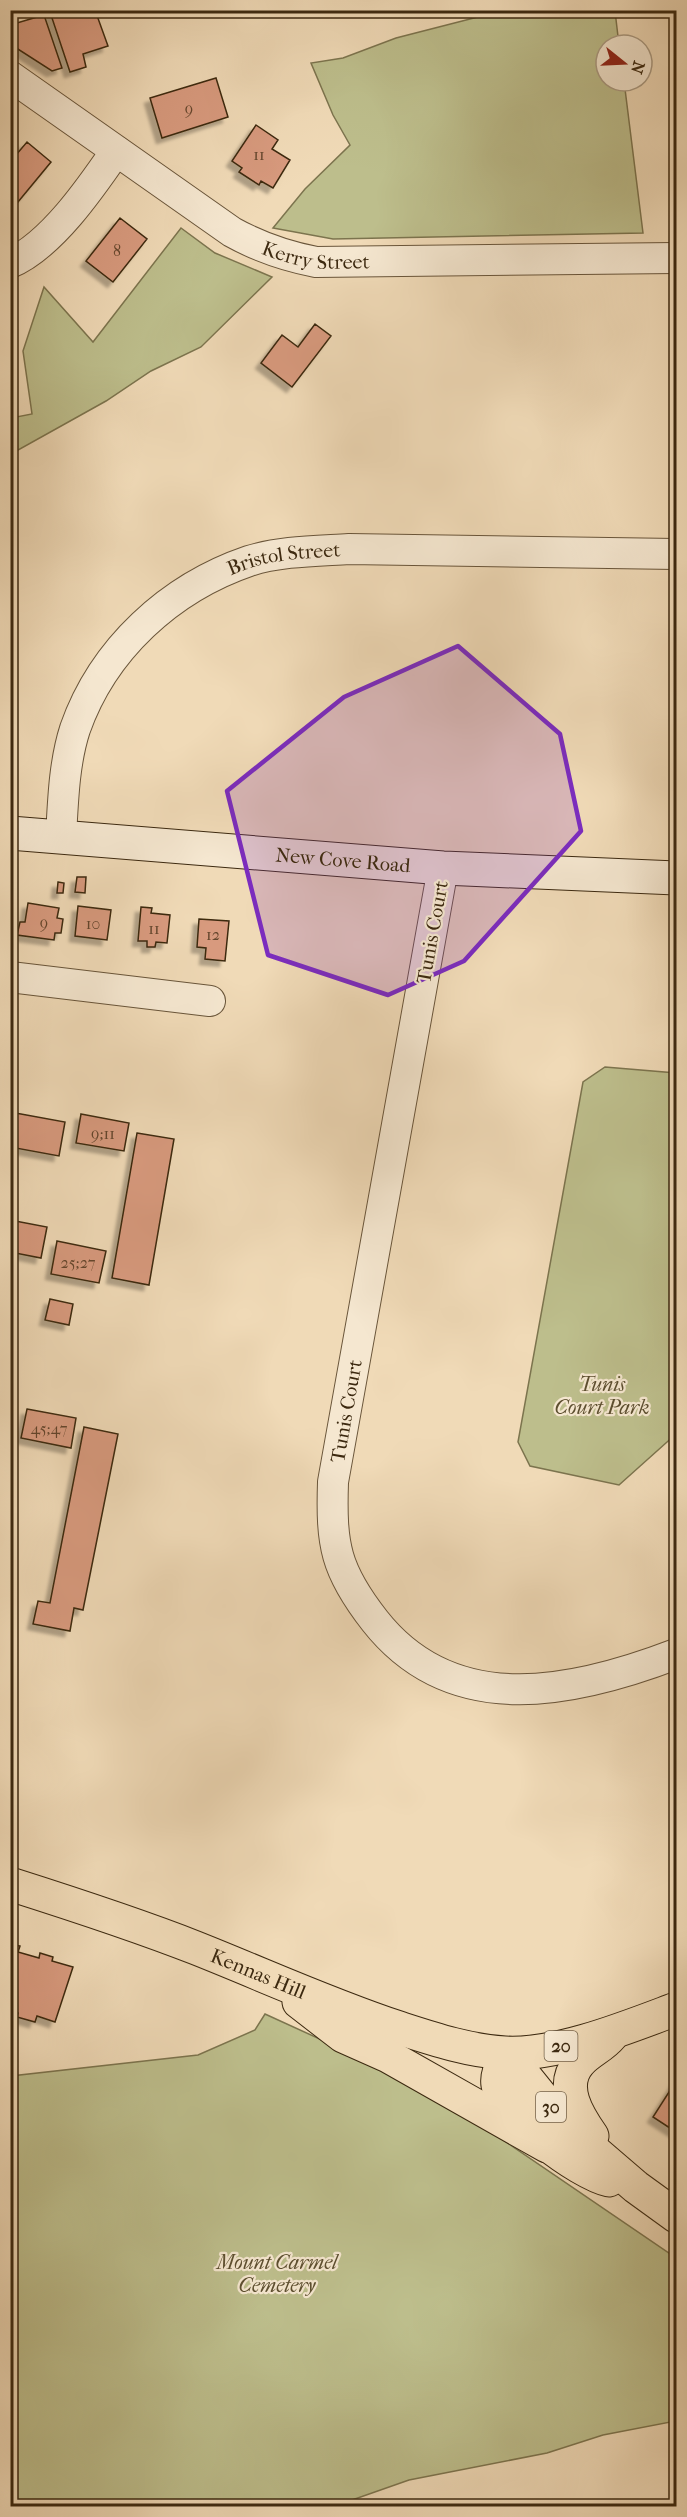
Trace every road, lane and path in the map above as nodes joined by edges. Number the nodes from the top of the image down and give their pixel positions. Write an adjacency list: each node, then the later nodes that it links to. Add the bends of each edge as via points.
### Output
1 (10, 76): 2 (street, Kerry Street)
2 (116, 151): 3 (street, Kerry Street, via 232,232 268,250 316,262); 4 (street, via 62,220 21,258)
3 (676, 258)
4 (10, 263)
5 (676, 554): 7 (street, Bristol Street, via 349,549 250,561 167,604 135,632 108,664 75,730)
6 (10, 833): 7 (street, New Cove Road)
7 (61, 837): 8 (street, New Cove Road)
8 (443, 868): 9 (street, New Cove Road); 12 (street, Tunis Court, via 333,1482 332,1527 342,1571 360,1602 407,1655 432,1670 483,1686 538,1690 580,1685)
9 (676, 878)
10 (10, 977): 11 (street)
11 (210, 1000)
12 (676, 1654)
13 (10, 1884): 14 (main road, Kennas Hill, via 125,1921)
14 (280, 1985): 17 (main road, Kennas Hill, via 433,2040); 18 (main road, via 317,2019 343,2036 388,2056)
15 (676, 2009): 16 (main road, 20)
16 (614, 2032): 17 (main road, 20, via 556,2047); 19 (main road, via 577,2064 571,2090 576,2112 596,2141)
17 (507, 2054): 18 (main road, 30, via 497,2078 498,2088 506,2103); 19 (main road, 30, via 565,2126)
18 (547, 2146): 20 (main road, 30, via 598,2177)
19 (600, 2155): 20 (main road, 30)
20 (636, 2187): 21 (main road, 30)
21 (676, 2216)

